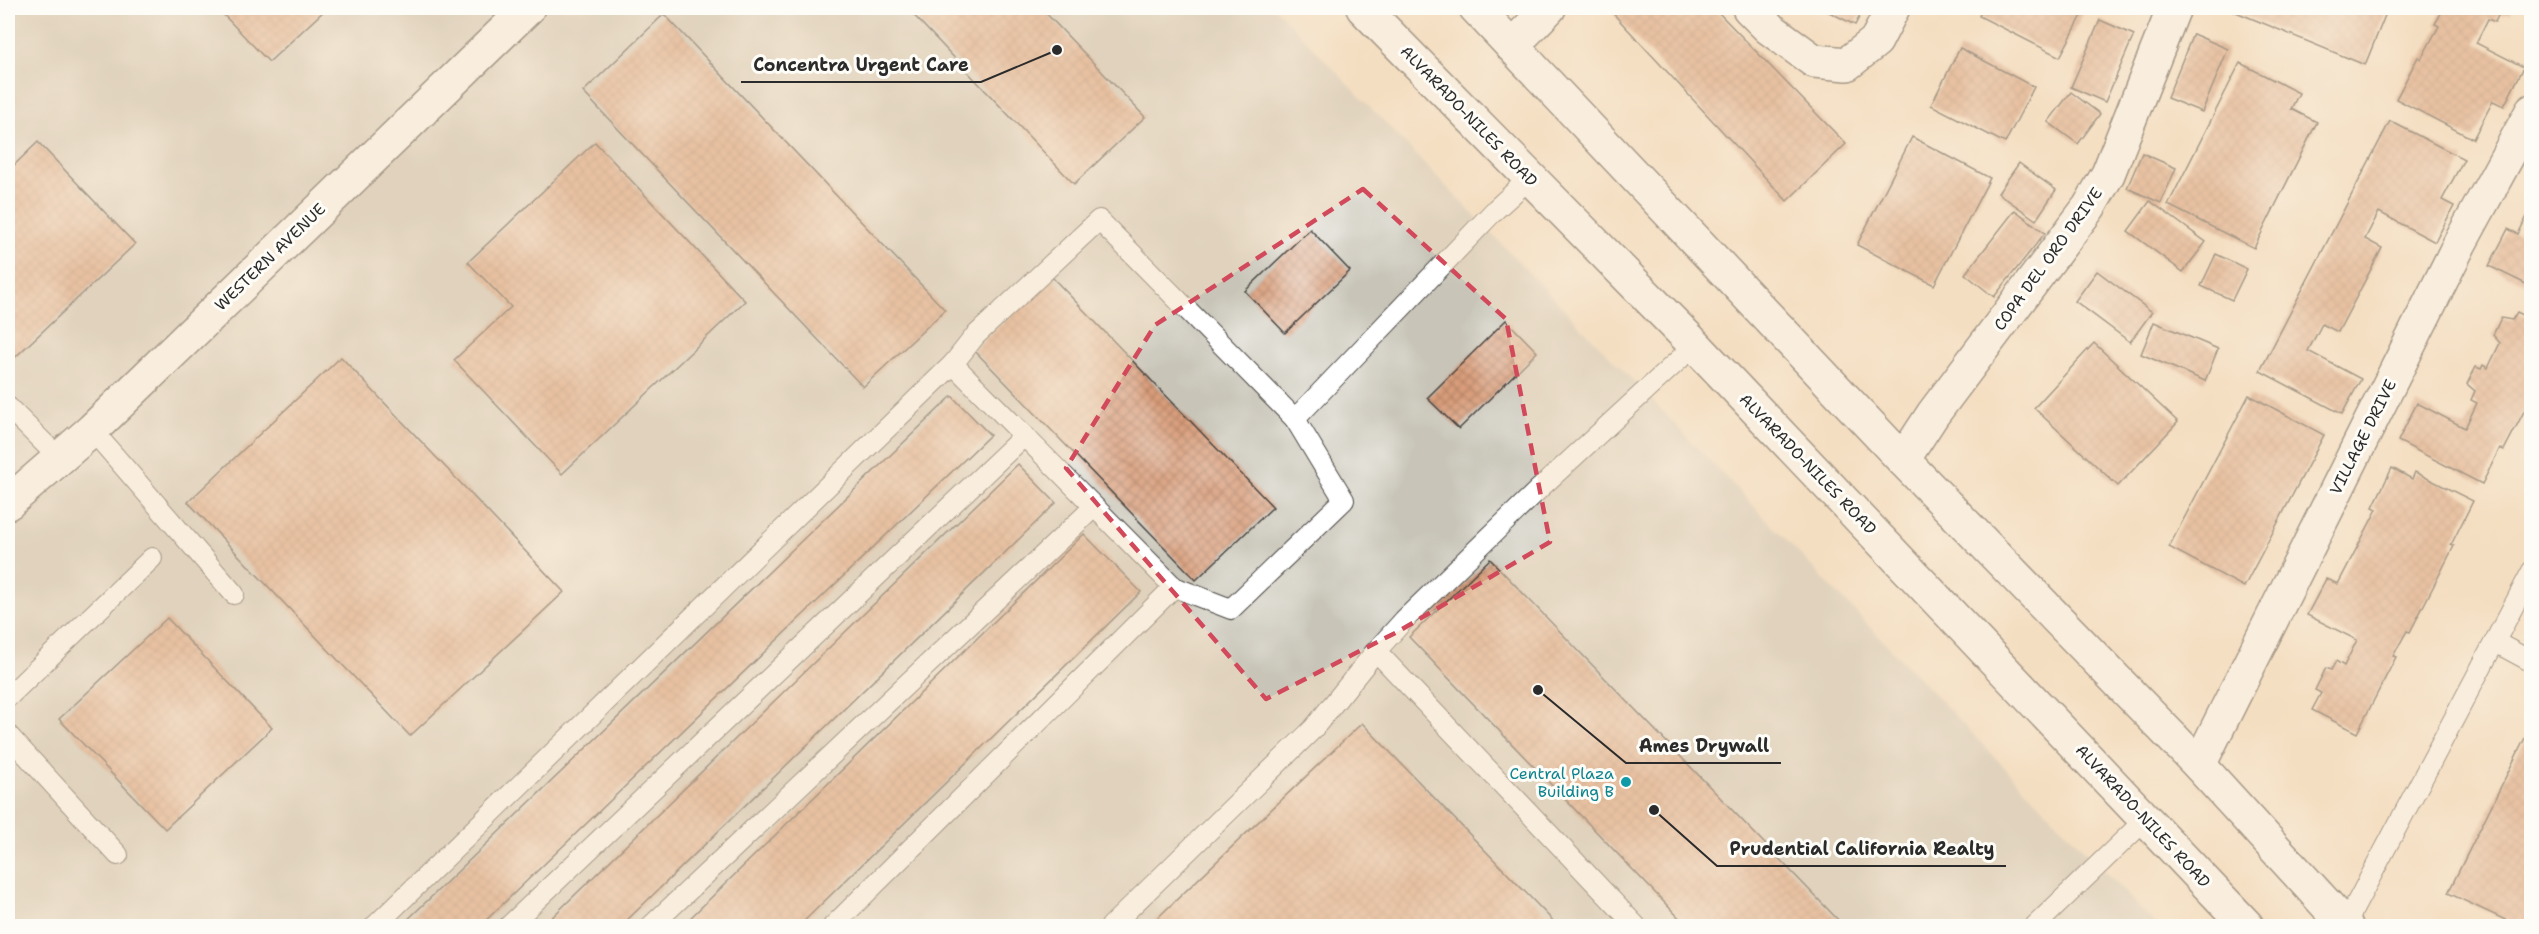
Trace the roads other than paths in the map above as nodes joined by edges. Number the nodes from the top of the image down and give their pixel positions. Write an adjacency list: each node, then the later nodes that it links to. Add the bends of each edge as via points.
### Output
1 (528, 8): 15 (main road, WESTERN AVENUE)
2 (1363, 8): 10 (main road, ALVARADO-NILES ROAD)
3 (1476, 8): 8 (main road)
4 (1549, 8): 8 (main road)
5 (1749, 8): 6 (main road, via 1814,61 1847,64 1876,41)
6 (1893, 8)
7 (2174, 8): 18 (main road, COPA DEL ORO DRIVE, via 2099,191)
8 (1512, 46): 18 (main road)
9 (2532, 111): 30 (main road, VILLAGE DRIVE, via 2460,243)
10 (1530, 178): 11 (main road, ALVARADO-NILES ROAD); 14 (lane)
11 (1695, 345): 26 (lane, via 1540,488); 31 (main road, ALVARADO-NILES ROAD)
12 (953, 364): 14 (lane, via 975,336 1099,220); 16 (lane); 34 (lane)
13 (8, 407): 17 (lane)
14 (1295, 419): 23 (lane, via 1344,500 1231,609)
15 (92, 430): 17 (main road, WESTERN AVENUE); 24 (lane)
16 (1024, 436): 20 (lane); 35 (lane)
17 (58, 458): 19 (main road, WESTERN AVENUE)
18 (1902, 460): 30 (main road)
19 (8, 503)
20 (1094, 507): 23 (lane); 36 (lane)
21 (152, 558): 28 (lane)
22 (2532, 572): 25 (lane)
23 (1173, 587): 37 (lane)
24 (234, 594)
25 (2495, 642): 27 (lane); 33 (lane)
26 (1376, 651): 38 (lane, via 1313,729); 39 (lane)
27 (2532, 662)
28 (8, 698)
29 (8, 735): 32 (lane)
30 (2199, 765): 33 (main road)
31 (2146, 819): 40 (lane); 41 (main road, ALVARADO-NILES ROAD)
32 (118, 855)
33 (2346, 926)
34 (375, 927)
35 (509, 927)
36 (651, 927)
37 (833, 927)
38 (1111, 927)
39 (1636, 927)
40 (2034, 927)
41 (2247, 927)

